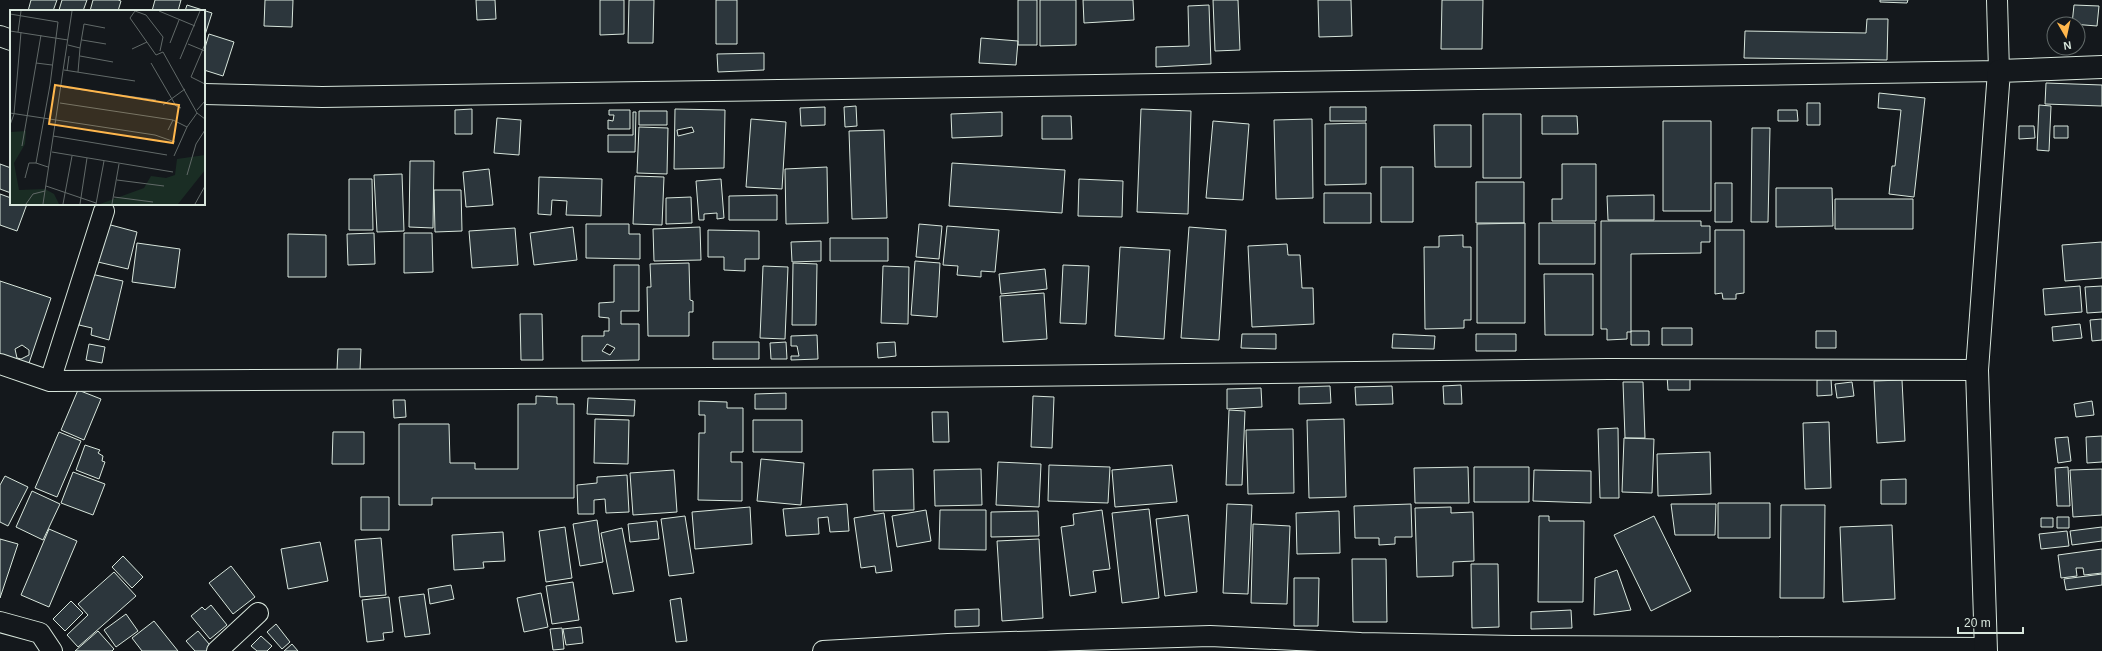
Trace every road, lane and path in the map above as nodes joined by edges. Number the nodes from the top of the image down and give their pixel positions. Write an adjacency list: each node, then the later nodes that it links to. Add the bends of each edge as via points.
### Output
1 (1997, 0): 5 (street)
2 (0, 36): 3 (street)
3 (10, 40)
4 (2102, 67): 5 (street)
5 (1999, 71): 6 (street, via 322,97); 9 (street)
6 (205, 94)
7 (104, 211): 10 (street)
8 (0, 364): 10 (street)
9 (1977, 370): 10 (street); 13 (street)
10 (50, 380)
11 (258, 613): 15 (street)
12 (0, 622): 14 (street, via 40,633)
13 (1986, 650): 16 (street, via 1514,646 1361,643 1210,636 948,644)
14 (52, 651)
15 (217, 651)
16 (823, 651)

